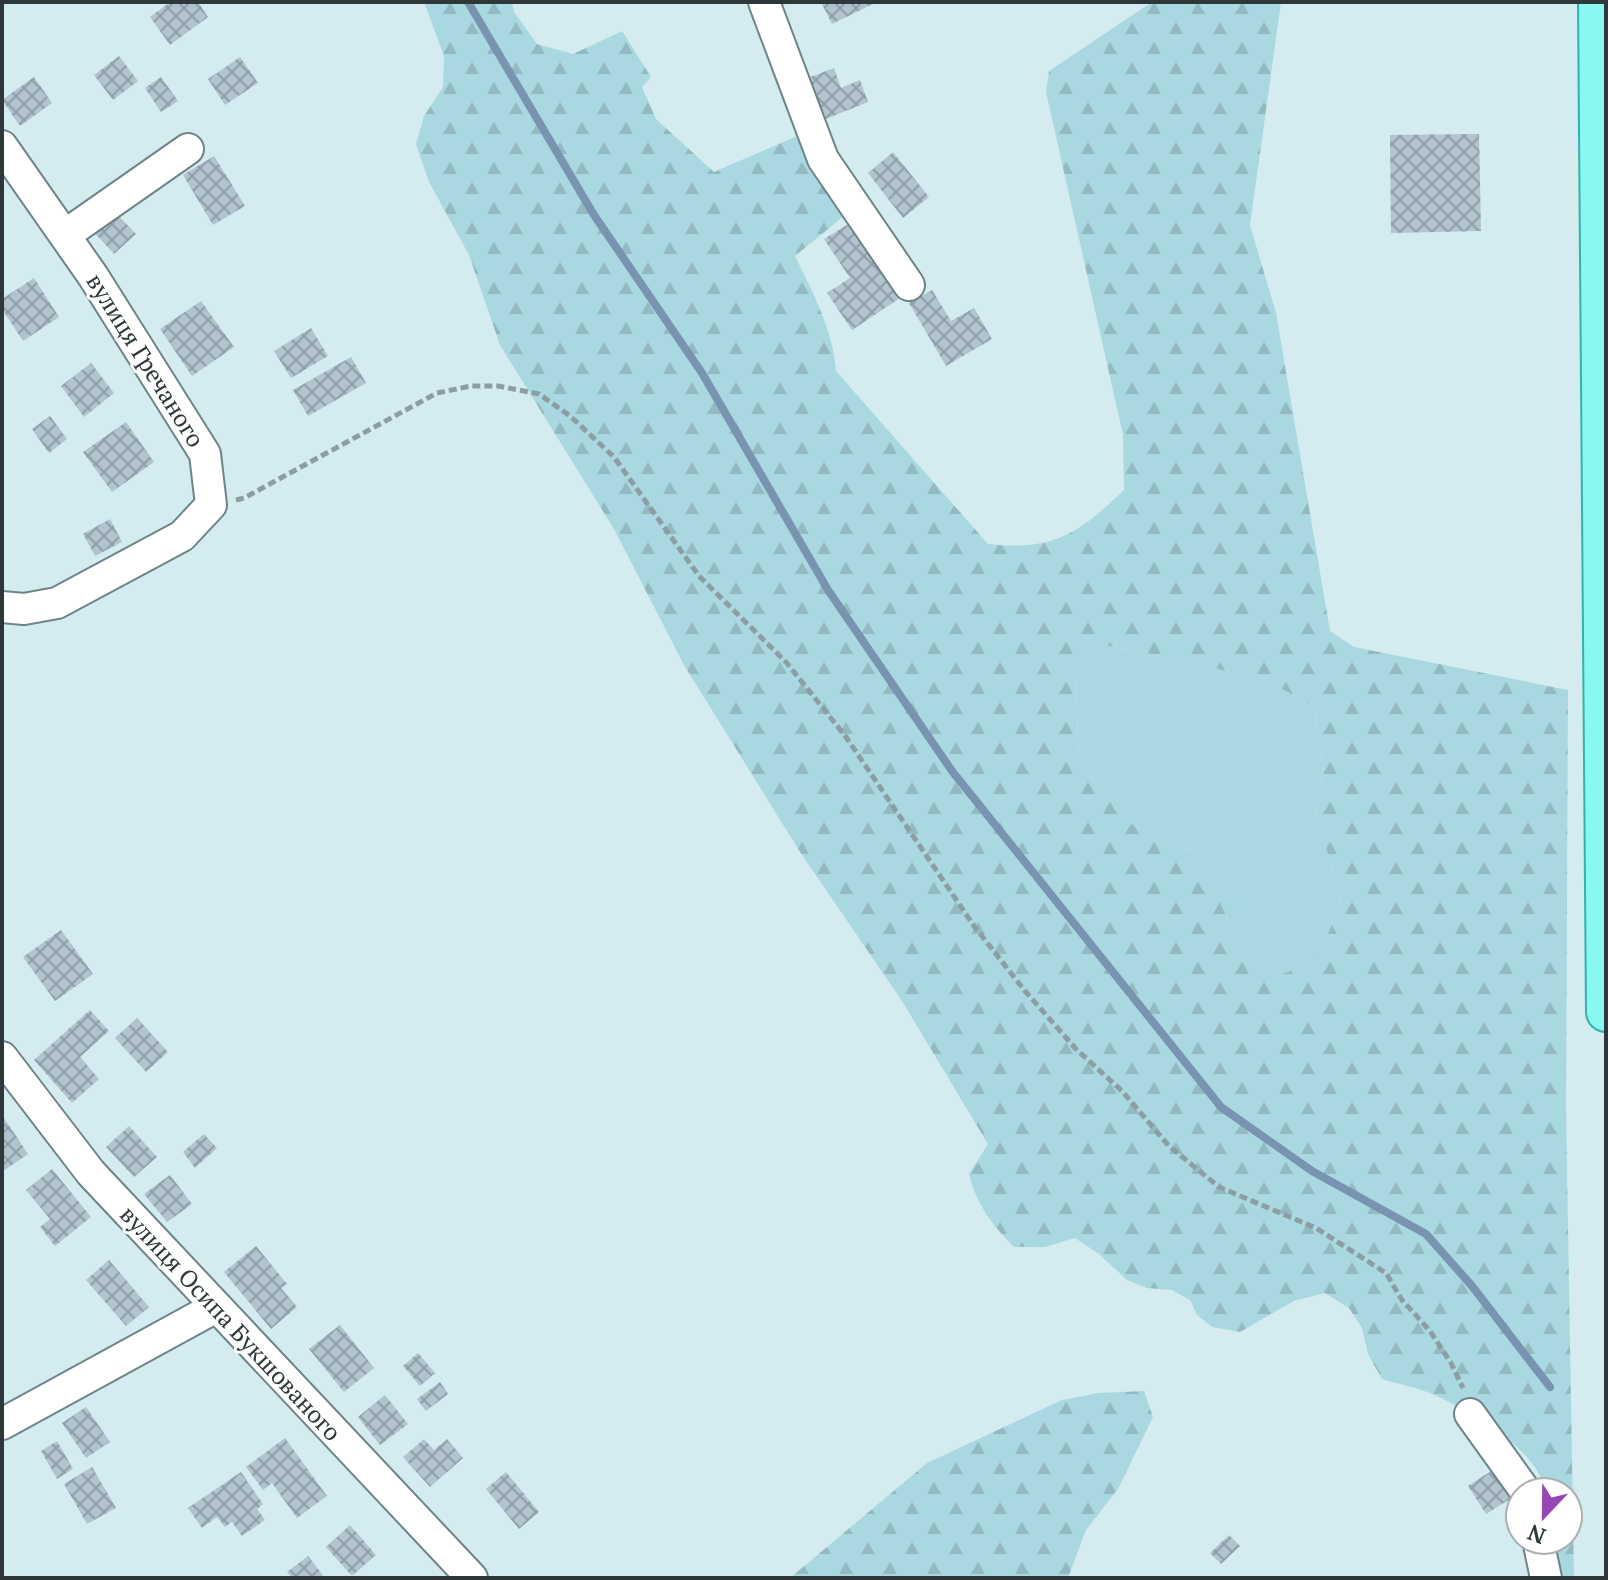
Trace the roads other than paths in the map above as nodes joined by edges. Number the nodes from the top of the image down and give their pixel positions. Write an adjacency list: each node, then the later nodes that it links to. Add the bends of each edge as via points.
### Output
1 (764, 2): 6 (street, via 823,159)
2 (1598, 2): 8 (main road)
3 (2, 146): 5 (street, вулиця Гречаного)
4 (188, 149): 5 (street)
5 (65, 235): 7 (street, вулиця Гречаного, via 205,454 211,505 182,536 57,603)
6 (909, 285)
7 (2, 607)
8 (1606, 1012)
9 (8, 1075): 10 (street, вулиця Осипа Букшованого)
10 (216, 1307): 12 (street); 15 (street, вулиця Осипа Букшованого)
11 (1470, 1414): 13 (street)
12 (2, 1424)
13 (1515, 1476)
14 (1541, 1556): 16 (street)
15 (472, 1578)
16 (1546, 1578)

